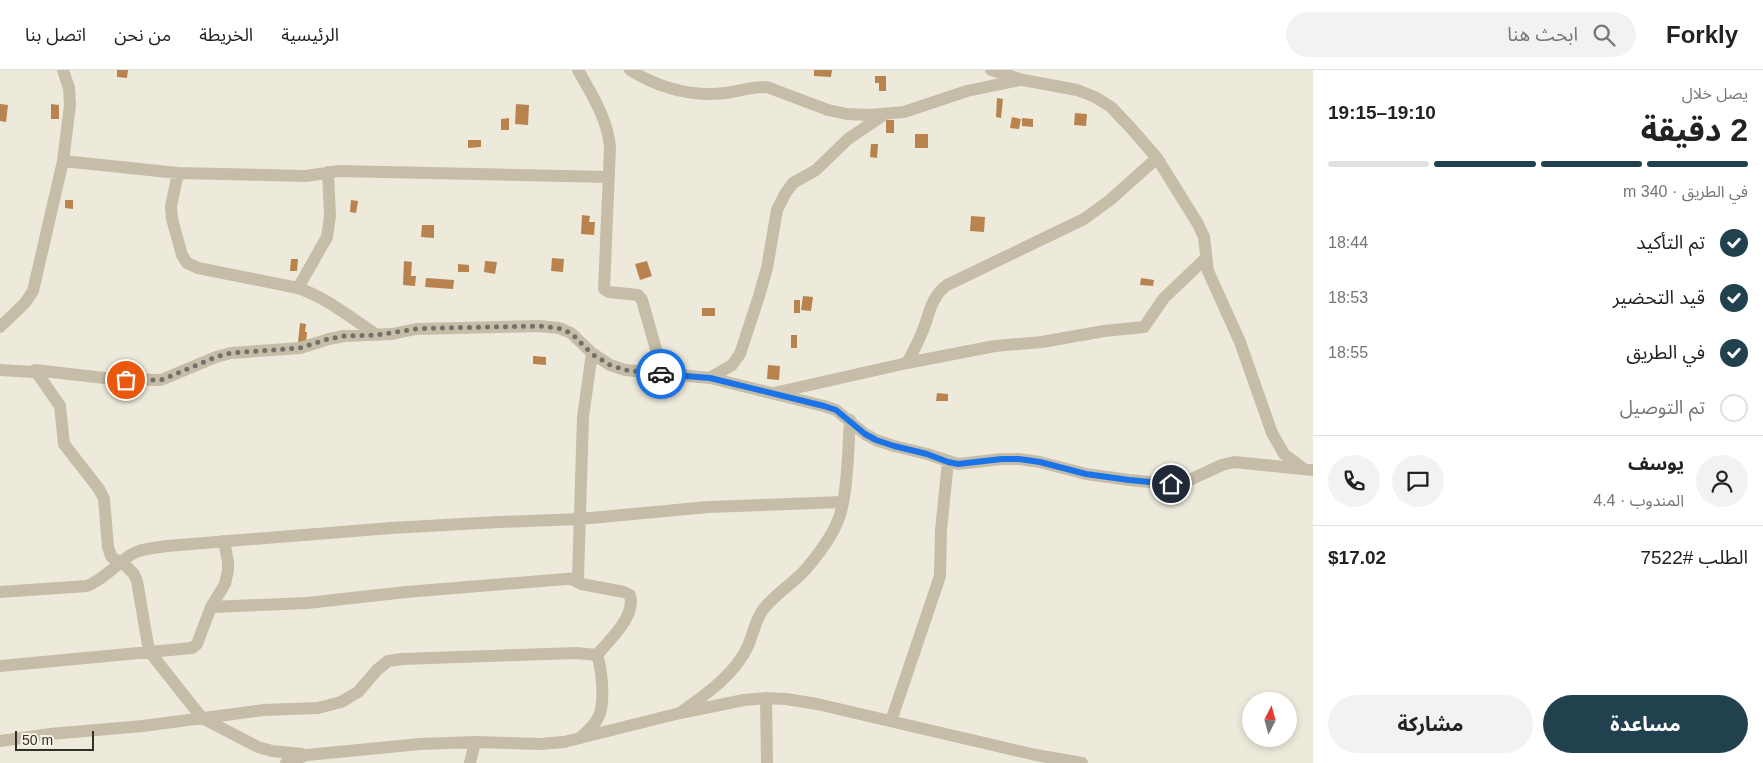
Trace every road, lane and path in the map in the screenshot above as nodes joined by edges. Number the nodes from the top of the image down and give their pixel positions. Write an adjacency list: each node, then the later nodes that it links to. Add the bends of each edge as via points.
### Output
1 (63, 70): 8 (street, via 70,105)
2 (578, 70): 11 (street, via 609,134)
3 (630, 70): 6 (street, via 669,89 687,93 725,93 767,87 838,113)
4 (990, 70): 5 (street)
5 (1023, 80): 6 (street, via 967,91 904,112); 7 (street, via 1095,97 1111,107)
6 (885, 114): 22 (street, via 848,139 816,170 793,183 784,194 777,210 760,296 740,354 732,365)
7 (1157, 158): 12 (street, via 1198,224 1204,237); 18 (street, via 1084,219 938,291)
8 (63, 161): 9 (street); 14 (street, via 33,291)
9 (178, 172): 10 (street, via 306,176); 13 (street, via 171,206 172,219 187,263)
10 (328, 172): 11 (street); 13 (street, via 330,216 327,237)
11 (609, 177): 21 (street, via 604,289 638,295 642,300)
12 (1206, 258): 18 (street, via 1164,298 1144,327 995,346); 26 (street, via 1208,271 1240,342 1272,433 1284,454)
13 (298, 288): 15 (street, via 324,299)
14 (0, 327)
15 (377, 335): 16 (street, via 416,329 539,326 571,333); 20 (street, via 344,336 300,348 231,353 161,380)
16 (592, 354): 21 (street, via 625,370); 28 (street, via 583,417)
17 (0, 361): 20 (street)
18 (907, 363): 23 (street)
19 (0, 370): 20 (street)
20 (35, 371): 30 (street, via 60,406 64,444 99,489 104,500 110,556)
21 (663, 374): 22 (street)
22 (710, 378): 23 (street)
23 (772, 393): 24 (street, via 836,410)
24 (850, 420): 25 (street, via 876,440); 27 (street)
25 (948, 462): 26 (street, via 1019,459 1086,474 1171,484 1186,482 1234,462); 40 (street, via 940,576)
26 (1309, 470)
27 (842, 502): 28 (street, via 708,507); 38 (street, via 836,526 804,571 767,605 757,619 740,659 722,681)
28 (580, 520): 29 (street, via 391,528); 31 (street)
29 (224, 541): 30 (street, via 142,550); 33 (street, via 228,571)
30 (122, 562): 32 (street, via 96,583 87,586); 34 (street, via 138,581)
31 (578, 578): 33 (street, via 307,603); 35 (street, via 575,581 581,584 624,592 632,602 624,620)
32 (0, 592)
33 (211, 607): 34 (street, via 197,644 192,648)
34 (149, 651): 36 (street); 39 (street)
35 (598, 655): 39 (street, via 402,658 388,661 358,692 341,702 318,708 264,710); 41 (street, via 601,709 592,726)
36 (0, 666)
37 (766, 698): 38 (street); 40 (street, via 817,704); 47 (street)
38 (680, 713): 41 (street)
39 (202, 718): 42 (street); 44 (street, via 272,752)
40 (891, 720): 48 (street)
41 (578, 740): 43 (street, via 540,744)
42 (0, 741)
43 (475, 742): 44 (street, via 420,744); 46 (street)
44 (315, 757): 45 (street)
45 (286, 763)
46 (470, 763)
47 (767, 763)
48 (1082, 763)

